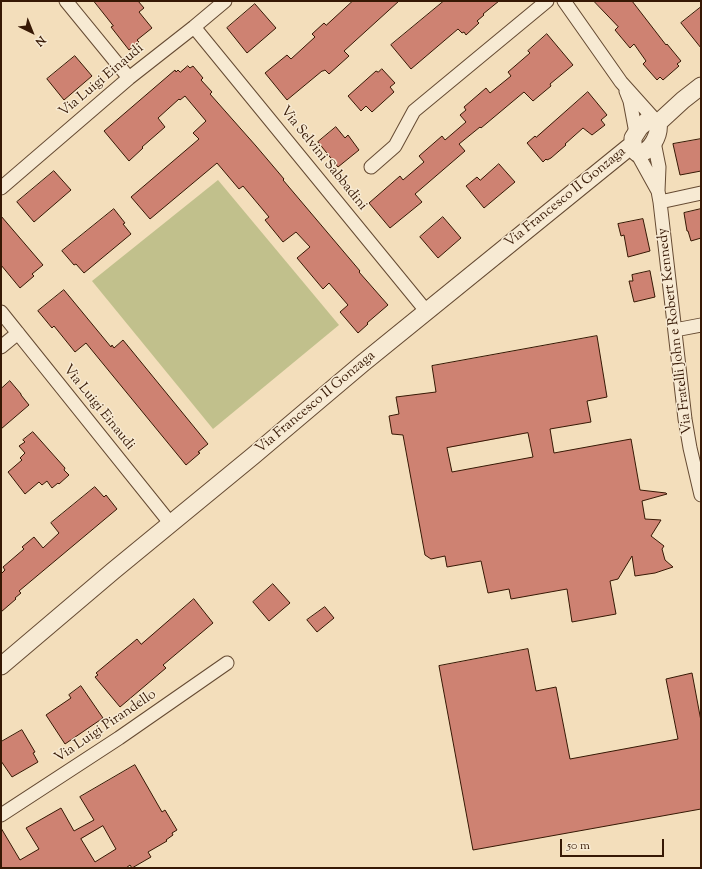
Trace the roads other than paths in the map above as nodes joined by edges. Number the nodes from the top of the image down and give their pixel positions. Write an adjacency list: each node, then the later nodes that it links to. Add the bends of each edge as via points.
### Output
1 (66, 1): 6 (street)
2 (225, 1): 5 (street, Via Luigi Einaudi)
3 (547, 1): 12 (street, via 414,111 395,146)
4 (564, 1): 7 (street)
5 (194, 27): 6 (street, Via Luigi Einaudi); 17 (street, Via Selvini Sabbadini)
6 (130, 78): 13 (street, Via Luigi Einaudi)
7 (621, 82): 9 (street); 11 (street, Via Fratelli John e Robert Kennedy, via 630,101)
8 (701, 86): 9 (street)
9 (657, 122): 10 (street, via 659,128); 11 (street, Via Francesco II Gonzaga, via 648,120)
10 (654, 142): 11 (street, Via Francesco II Gonzaga, via 641,153); 15 (street, Via Fratelli John e Robert Kennedy, via 659,167)
11 (635, 143): 15 (street, Via Fratelli John e Robert Kennedy); 17 (street, Via Francesco II Gonzaga)
12 (371, 167)
13 (1, 188)
14 (701, 193): 15 (street)
15 (659, 196): 19 (street, Via Fratelli John e Robert Kennedy)
16 (1, 312): 20 (street, Via Luigi Einaudi)
17 (427, 312): 23 (street, Via Francesco II Gonzaga)
18 (701, 325): 19 (street)
19 (675, 330): 22 (street, Via Fratelli John e Robert Kennedy, via 685,419)
20 (18, 333): 21 (street); 23 (street, Via Luigi Einaudi)
21 (1, 347)
22 (701, 495)
23 (171, 524): 25 (street, Via Francesco II Gonzaga)
24 (226, 663): 26 (street, Via Luigi Pirandello, via 119,738)
25 (1, 666)
26 (1, 815)

